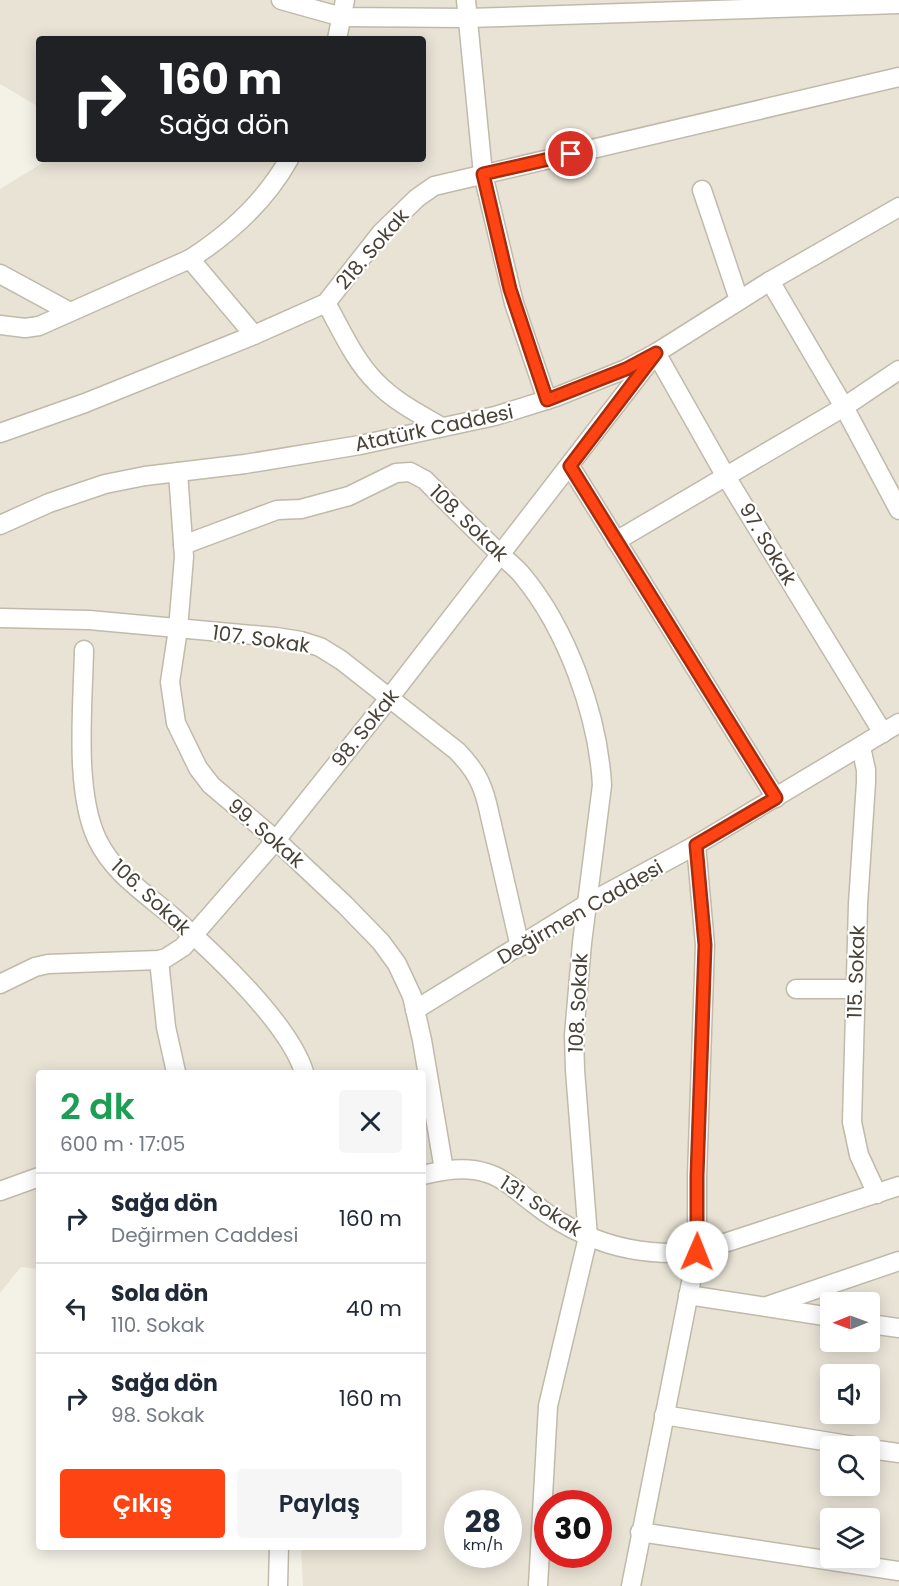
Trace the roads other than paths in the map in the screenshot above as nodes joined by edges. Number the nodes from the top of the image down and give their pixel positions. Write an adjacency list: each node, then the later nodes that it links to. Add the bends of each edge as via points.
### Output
1 (280, 0): 3 (street)
2 (899, 4): 4 (street)
3 (343, 8): 4 (street); 5 (street)
4 (467, 9): 8 (street)
5 (338, 36)
6 (899, 77): 8 (street, 218. Sokak)
7 (287, 162): 11 (street, via 247,213)
8 (483, 174): 15 (street, 218. Sokak, via 434,186 417,198 381,233); 21 (street, via 514,303)
9 (702, 190): 14 (street)
10 (899, 207): 13 (street, Atatürk Caddesi)
11 (190, 259): 16 (street); 18 (street)
12 (0, 274): 16 (street)
13 (770, 281): 14 (street, Atatürk Caddesi); 22 (street)
14 (739, 300): 19 (street, Atatürk Caddesi)
15 (326, 303): 18 (street, 218. Sokak); 23 (street, via 353,352 376,383)
16 (70, 312): 17 (street, via 39,326)
17 (0, 325)
18 (255, 335): 24 (street, 218. Sokak)
19 (656, 353): 21 (street, Atatürk Caddesi); 25 (street, 98. Sokak); 27 (street, 97. Sokak)
20 (899, 370): 22 (street)
21 (547, 400): 23 (street, Atatürk Caddesi)
22 (844, 406): 27 (street); 28 (street)
23 (442, 427): 26 (street, Atatürk Caddesi, via 360,445)
24 (0, 433)
25 (570, 466): 30 (street); 32 (street, 98. Sokak)
26 (178, 472): 29 (street, Atatürk Caddesi, via 82,491); 31 (street, 99. Sokak)
27 (725, 475): 30 (street); 38 (street, 97. Sokak)
28 (899, 510)
29 (0, 525)
30 (616, 541): 40 (street)
31 (183, 545): 32 (street, 108. Sokak, via 277,510 302,509 349,496 396,472 410,472 424,480); 34 (street, 99. Sokak)
32 (501, 556): 36 (street, 98. Sokak); 43 (street, 108. Sokak, via 521,573 556,623 592,717 602,785)
33 (1, 618): 34 (street, 107. Sokak, via 90,620)
34 (178, 629): 36 (street, 107. Sokak, via 276,637 320,647); 41 (street, 99. Sokak, via 171,700 187,748 212,784)
35 (84, 650): 44 (street, 106. Sokak, via 83,772 97,839 126,879)
36 (390, 697): 41 (street, 98. Sokak); 45 (street, 107. Sokak, via 474,768 487,803)
37 (899, 723): 38 (street, Değirmen Caddesi)
38 (883, 733): 39 (street, Değirmen Caddesi)
39 (861, 747): 40 (street, Değirmen Caddesi); 49 (street, 115. Sokak, via 866,782)
40 (776, 798): 42 (street, Değirmen Caddesi)
41 (276, 840): 44 (street, 98. Sokak); 50 (street, 99. Sokak, via 381,942 405,979)
42 (696, 845): 43 (street, Değirmen Caddesi); 62 (street, via 705,945)
43 (587, 904): 45 (street, Değirmen Caddesi); 61 (street, 108. Sokak, via 574,1035)
44 (194, 936): 46 (street, 98. Sokak); 52 (street, 106. Sokak, via 277,1024)
45 (520, 947): 50 (street, Değirmen Caddesi)
46 (159, 960): 47 (street, 98. Sokak, via 48,964); 51 (street, via 166,1027)
47 (0, 984)
48 (796, 989): 49 (street)
49 (855, 989): 60 (street, 115. Sokak, via 852,1122 859,1155)
50 (415, 1010): 53 (street, 99. Sokak)
51 (176, 1070)
52 (303, 1070)
53 (426, 1070)
54 (426, 1071): 55 (street, 99. Sokak)
55 (444, 1170): 56 (street, 131. Sokak); 61 (street, 131. Sokak, via 470,1170 493,1176)
56 (426, 1174)
57 (36, 1178): 59 (street)
58 (899, 1186): 60 (street, 131. Sokak)
59 (0, 1191)
60 (877, 1194): 62 (street, 131. Sokak)
61 (588, 1236): 62 (street, 131. Sokak, via 625,1248); 77 (street, 108. Sokak, via 548,1406)
62 (697, 1252): 64 (street)
63 (899, 1261): 65 (street)
64 (688, 1295): 65 (street); 69 (street)
65 (764, 1307): 66 (street)
66 (820, 1315)
67 (880, 1325): 68 (street)
68 (899, 1328)
69 (664, 1415): 70 (street); 73 (street)
70 (820, 1440)
71 (880, 1450): 72 (street)
72 (899, 1453)
73 (640, 1532): 75 (street); 78 (street)
74 (279, 1550): 76 (street)
75 (899, 1571)
76 (278, 1586)
77 (538, 1586)
78 (631, 1586)

